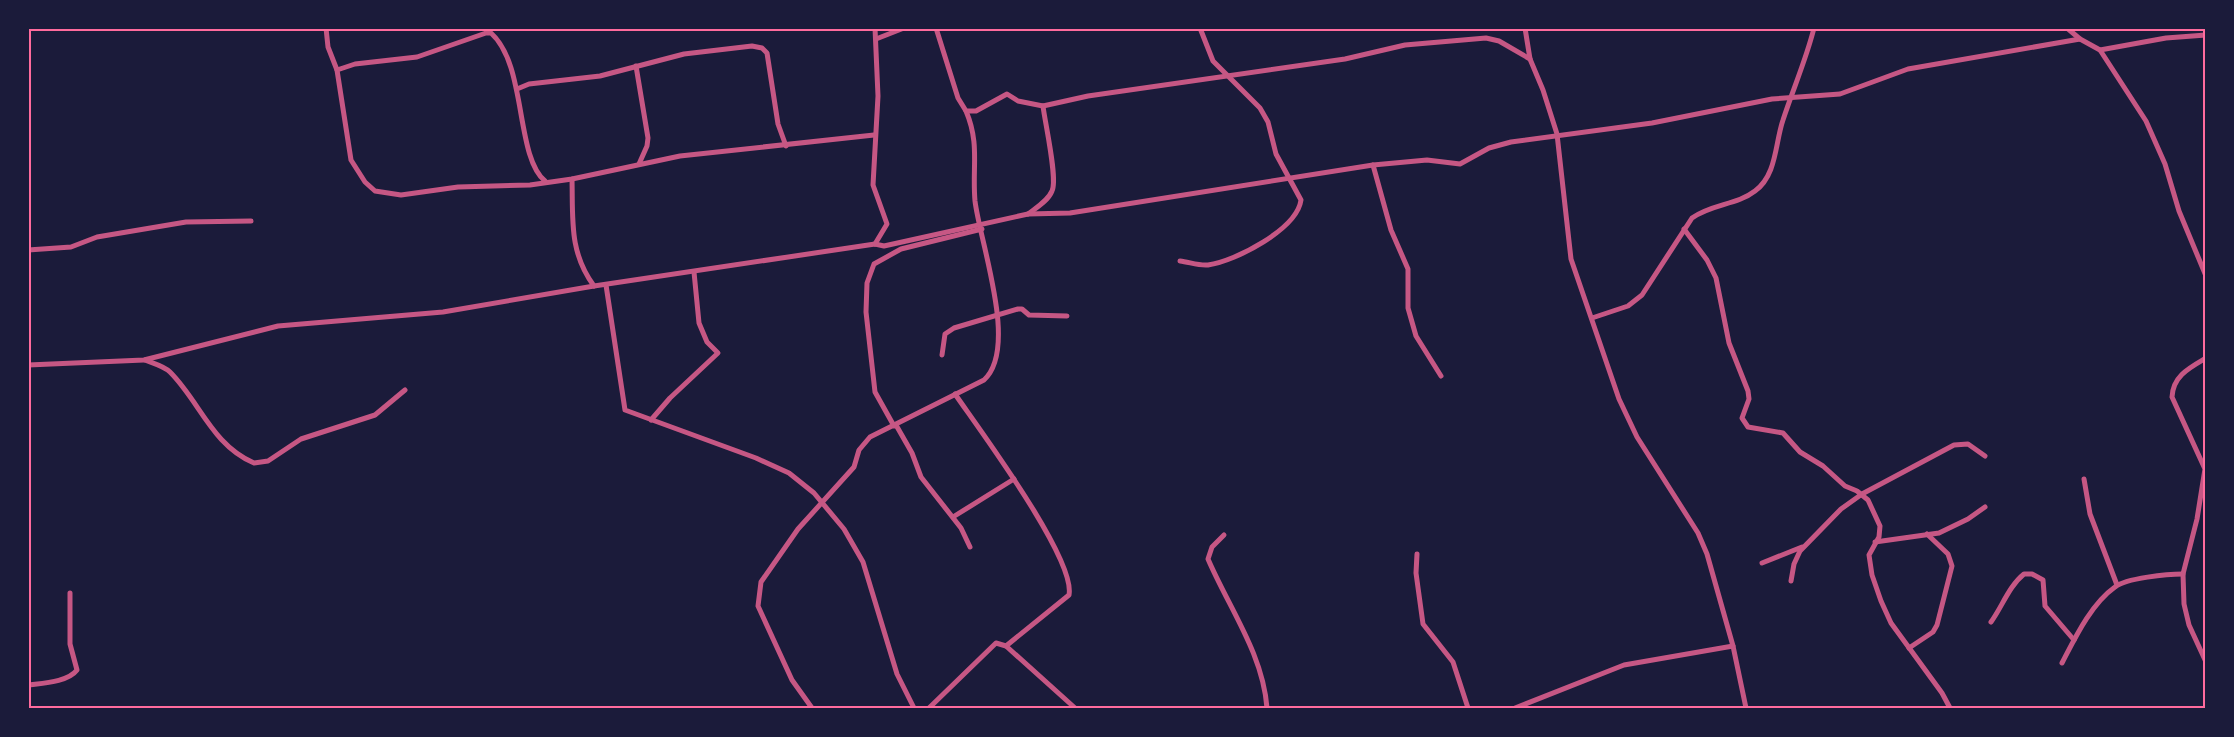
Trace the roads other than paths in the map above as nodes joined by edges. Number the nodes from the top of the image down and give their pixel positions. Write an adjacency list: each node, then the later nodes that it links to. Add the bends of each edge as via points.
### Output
1 (326, 28): 15 (street)
2 (874, 28): 10 (street)
3 (904, 28): 10 (street)
4 (936, 28): 20 (street, via 958,99)
5 (1200, 28): 16 (street, via 1209,56)
6 (1525, 28): 13 (street)
7 (1815, 28): 18 (street)
8 (2067, 28): 11 (street)
9 (2205, 35): 12 (street)
10 (876, 39): 22 (street, via 878,96)
11 (2079, 39): 12 (street); 18 (street, via 1908,69 1840,93)
12 (2100, 50): 37 (street, via 2150,129)
13 (1530, 59): 16 (street, via 1486,38 1405,45 1345,59); 21 (street)
14 (636, 66): 17 (street, via 600,76); 23 (street, via 684,54 762,48 767,53 778,124); 24 (street, via 648,138)
15 (337, 70): 17 (street, via 355,64 417,57 491,33 503,47); 28 (street, via 351,160 375,191 401,195)
16 (1228, 76): 19 (street); 26 (street, via 1260,108 1276,154)
17 (516, 89): 28 (street, via 533,162)
18 (1792, 98): 21 (street, via 1652,123); 32 (street, via 1782,121 1774,161 1758,190 1702,211)
19 (1043, 106): 20 (street, via 1018,101 1007,94 976,111); 29 (street, via 1054,188)
20 (966, 111): 31 (street, via 974,132 975,203)
21 (1557, 134): 25 (street, via 1511,141 1460,164 1427,160); 42 (street, via 1571,259)
22 (874, 135): 23 (street); 33 (street, via 873,185 887,224)
23 (786, 146): 24 (street)
24 (639, 164): 27 (street)
25 (1373, 165): 26 (street); 47 (street, via 1391,230 1408,269 1408,308 1416,336)
26 (1291, 177): 29 (street, via 1070,213); 35 (street, via 1301,200 1300,210 1275,235 1218,262 1200,265)
27 (572, 179): 28 (street); 39 (street, via 575,246 580,267)
28 (545, 181)
29 (1028, 214): 31 (street)
30 (251, 221): 34 (street, via 186,222 97,237 71,247)
31 (982, 227): 33 (street, via 884,246); 40 (street); 51 (street, via 902,249 874,264 867,283 866,312 875,392)
32 (1684, 229): 42 (street, via 1642,295 1628,306); 55 (street, via 1716,278 1729,343 1748,391 1744,423 1783,433 1800,452)
33 (875, 244): 36 (street)
34 (28, 250)
35 (1180, 261)
36 (694, 272): 38 (street); 50 (street, via 699,323 706,342 718,353)
37 (2205, 276)
38 (606, 285): 39 (street); 50 (street, via 625,410)
39 (594, 286): 45 (street, via 443,312 278,326)
40 (996, 316): 41 (street, via 1023,309 1029,315); 43 (street, via 947,331); 49 (street, via 998,336 990,374)
41 (1067, 316)
42 (1592, 318): 75 (street, via 1611,381 1637,437 1698,533)
43 (942, 355)
44 (2205, 358): 56 (street, via 2172,385 2172,397 2204,461)
45 (144, 360): 46 (street); 48 (street, via 169,371 217,436 254,464 268,461 301,440 375,415)
46 (28, 365)
47 (1441, 376)
48 (405, 390)
49 (955, 394): 51 (street); 53 (street)
50 (651, 420): 57 (street, via 789,473)
51 (895, 425): 57 (street, via 862,445 854,466); 60 (street, via 921,477)
52 (1985, 456): 55 (street, via 1968,444 1954,445)
53 (1014, 478): 60 (street); 74 (street, via 1060,557 1071,584 1069,595)
54 (2084, 479): 70 (street, via 2090,514)
55 (1862, 494): 63 (street, via 1878,516 1880,526); 64 (street, via 1841,509)
56 (2199, 501): 58 (street); 68 (street)
57 (823, 503): 80 (street, via 798,529 761,582 758,606 792,680); 81 (street, via 863,562 897,674)
58 (2205, 506)
59 (1985, 507): 61 (street, via 1953,527)
60 (953, 518): 65 (street)
61 (1927, 534): 63 (street); 76 (street, via 1950,557 1952,566 1938,625)
62 (1224, 535): 84 (street, via 1212,547 1208,559 1246,635 1262,678)
63 (1875, 543): 76 (street, via 1869,555 1872,575 1891,623)
64 (1806, 545): 67 (street); 69 (street, via 1796,558)
65 (970, 547)
66 (1417, 554): 85 (street, via 1423,624 1453,662)
67 (1762, 563)
68 (2182, 574): 70 (street, via 2162,574); 77 (street, via 2189,625)
69 (1791, 581)
70 (2117, 585): 73 (street, via 2098,602)
71 (70, 593): 79 (street, via 70,644 77,670 57,680)
72 (1991, 622): 73 (street, via 2016,582 2024,574 2032,574 2043,580 2045,606)
73 (2074, 640): 78 (street)
74 (1006, 646): 82 (street, via 996,643); 83 (street)
75 (1733, 646): 86 (street, via 1624,665); 87 (street)
76 (1909, 648): 88 (street)
77 (2205, 662)
78 (2062, 663)
79 (28, 685)
80 (812, 708)
81 (914, 708)
82 (929, 708)
83 (1075, 708)
84 (1267, 708)
85 (1468, 708)
86 (1515, 708)
87 (1746, 708)
88 (1950, 708)

